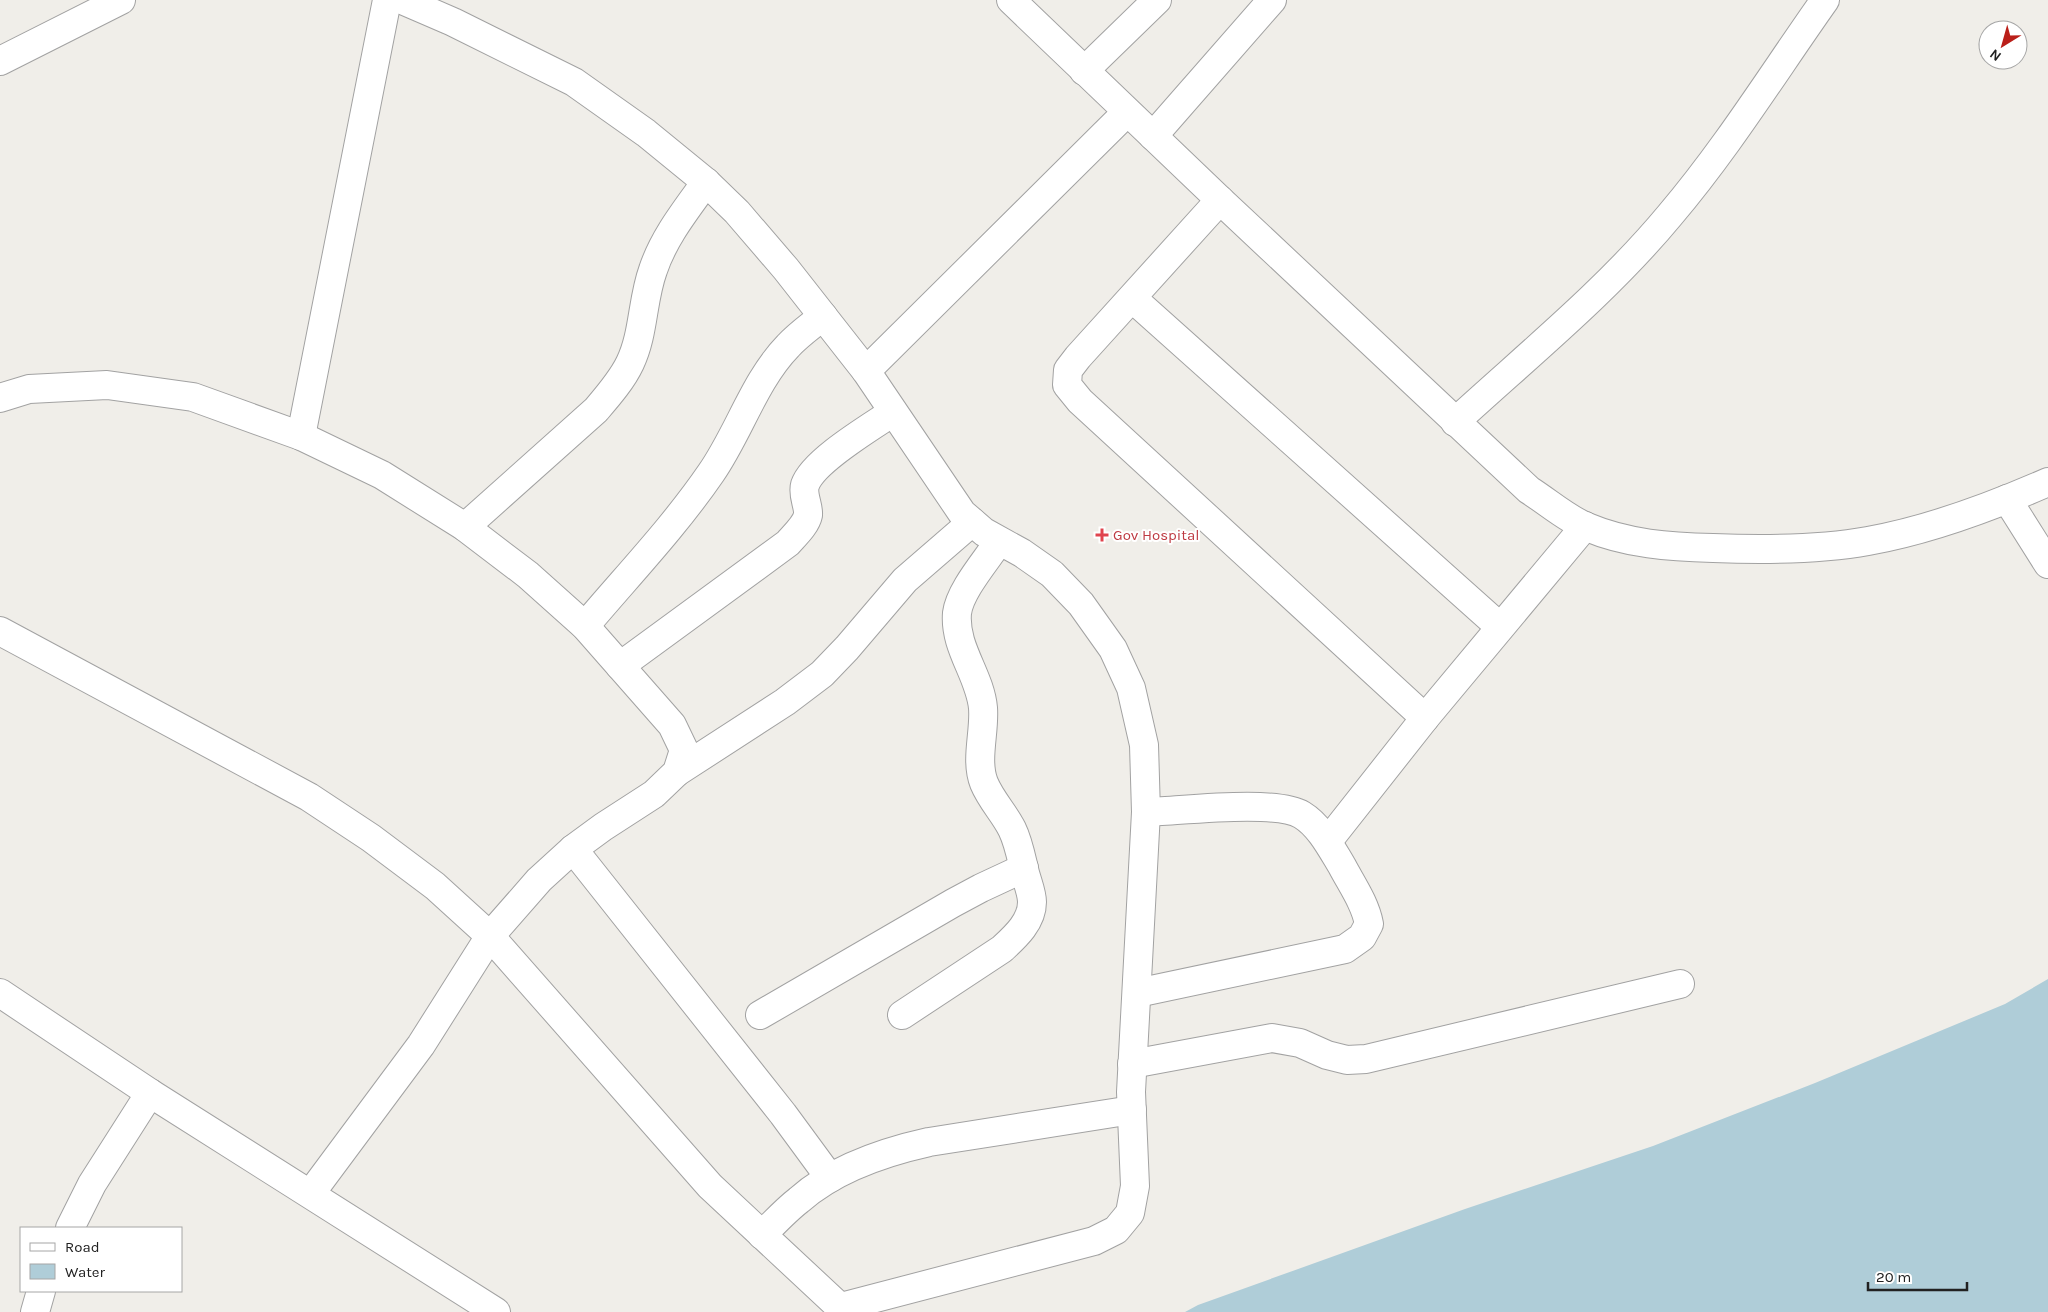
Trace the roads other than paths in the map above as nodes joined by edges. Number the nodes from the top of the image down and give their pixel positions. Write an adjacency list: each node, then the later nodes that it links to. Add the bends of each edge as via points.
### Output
1 (121, 0): 8 (street)
2 (388, 0): 20 (street)
3 (402, 0): 12 (street, via 574,82)
4 (1157, 0): 9 (street)
5 (1272, 0): 11 (street)
6 (1825, 0): 19 (street, via 1709,166 1670,216 1586,303)
7 (1024, 4): 9 (street)
8 (0, 61)
9 (1084, 71): 10 (street)
10 (1126, 112): 11 (street); 16 (street)
11 (1153, 136): 13 (street)
12 (706, 182): 15 (street, via 755,233); 25 (street, via 664,242 652,272 640,334 630,364 611,393)
13 (1220, 200): 14 (street); 19 (street)
14 (1132, 298): 29 (street); 32 (street, via 1068,370 1067,384 1080,401)
15 (822, 316): 16 (street); 28 (street, via 788,346 768,372 711,473)
16 (866, 371): 18 (street)
17 (0, 398): 20 (street, via 29,389 107,385 193,397)
18 (893, 412): 23 (street, via 962,513); 31 (street, via 813,471 805,486 808,516 788,543)
19 (1455, 422): 24 (street, via 1529,490)
20 (301, 436): 25 (street, via 382,474)
21 (2048, 482): 22 (street)
22 (2007, 499): 24 (street, via 1932,525 1868,541 1804,548 1664,546 1617,538); 27 (street)
23 (972, 522): 26 (street); 33 (street, via 904,580 822,674)
24 (1585, 526): 29 (street)
25 (464, 527): 28 (street, via 528,575)
26 (999, 541): 34 (street, via 1052,574 1081,604 1112,649 1131,688 1144,745); 37 (street, via 966,590 957,611 958,630 982,706 980,764 984,782 1012,829)
27 (2048, 564)
28 (586, 626): 31 (street)
29 (1500, 627): 32 (street)
30 (0, 631): 38 (street, via 309,797 435,886)
31 (620, 666): 33 (street, via 672,725 684,750)
32 (1424, 718): 35 (street)
33 (677, 772): 36 (street, via 654,794)
34 (1146, 812): 35 (street, via 1266,806 1286,808 1302,815); 41 (street)
35 (1328, 841): 41 (street, via 1366,910 1369,924 1362,937 1345,948)
36 (573, 849): 38 (street, via 539,880); 47 (street)
37 (1024, 868): 42 (street, via 960,899); 43 (street, via 1032,902 1027,921 1017,936)
38 (490, 936): 48 (street, via 421,1044); 50 (street, via 710,1186)
39 (1680, 984): 44 (street, via 1366,1059 1347,1060 1300,1043 1272,1038)
40 (0, 992): 45 (street)
41 (1137, 993): 44 (street)
42 (760, 1015)
43 (902, 1015)
44 (1132, 1064): 46 (street)
45 (150, 1092): 48 (street); 49 (street, via 92,1184)
46 (1132, 1110): 47 (street, via 929,1142 892,1151); 52 (street, via 1135,1186 1130,1212 1116,1230 1094,1241)
47 (830, 1178): 50 (street, via 800,1199)
48 (310, 1193): 54 (street)
49 (70, 1227)
50 (762, 1235): 52 (street)
51 (41, 1292): 53 (street)
52 (843, 1310)
53 (35, 1312)
54 (496, 1312)

